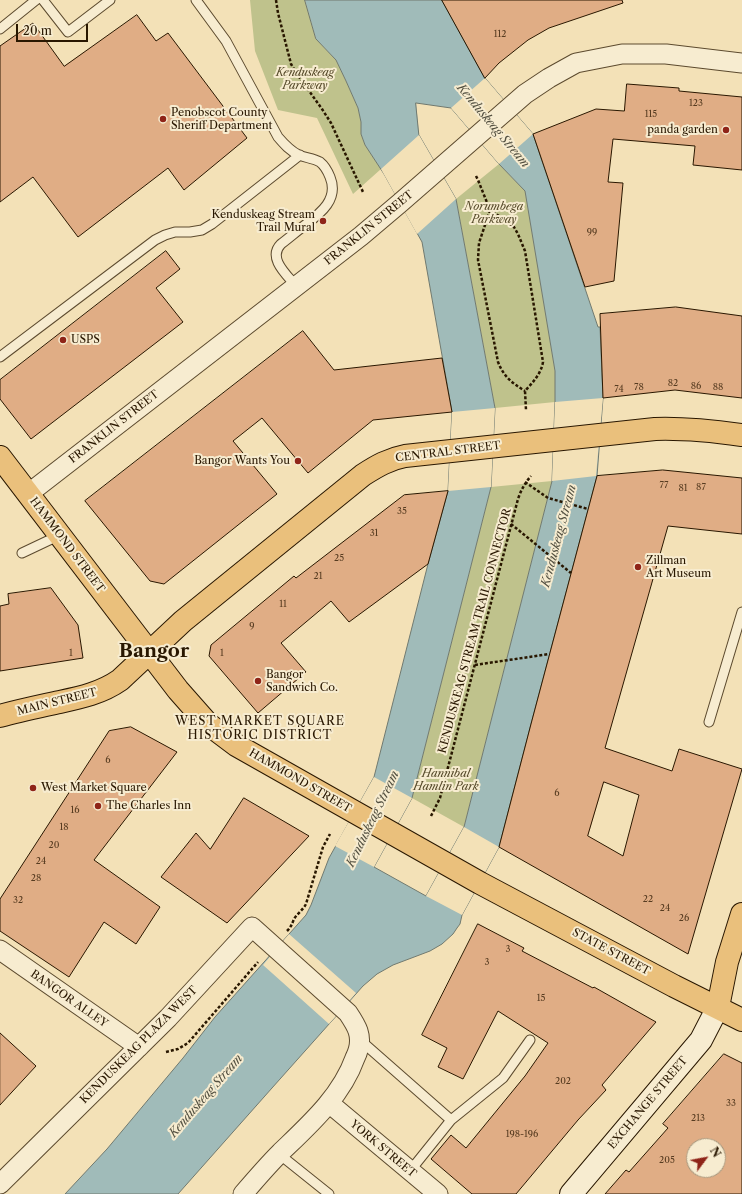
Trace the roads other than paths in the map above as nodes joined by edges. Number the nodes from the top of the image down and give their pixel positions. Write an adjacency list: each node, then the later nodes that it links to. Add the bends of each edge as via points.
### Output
1 (36, 0): 5 (lane)
2 (43, 0): 3 (lane, via 68,32)
3 (110, 0)
4 (196, 0): 7 (lane, via 226,41 278,137 284,145)
5 (0, 29)
6 (742, 63): 8 (street, FRANKLIN STREET, via 666,54 622,54 576,63 543,82 510,107 361,236)
7 (300, 155): 8 (lane, via 321,163 331,180 333,191 326,208 277,247 275,252 277,262); 9 (lane, via 202,230 175,232 155,240)
8 (296, 286): 12 (street, FRANKLIN STREET)
9 (0, 357)
10 (742, 435): 16 (main road, CENTRAL STREET, via 685,428 655,429 396,458 363,475 183,621)
11 (0, 458): 12 (main road, HAMMOND STREET)
12 (28, 494): 13 (main road, HAMMOND STREET)
13 (60, 535): 14 (lane); 16 (main road, HAMMOND STREET)
14 (22, 553)
15 (742, 612): 18 (lane)
16 (149, 653): 17 (main road, MAIN STREET, via 120,680 98,692); 19 (main road, HAMMOND STREET, via 208,724 236,745)
17 (0, 716)
18 (709, 722)
19 (480, 883): 22 (main road, STATE STREET)
20 (742, 914): 22 (main road, via 727,962)
21 (0, 950): 26 (street, BANGOR ALLEY)
22 (718, 1007): 23 (main road, STATE STREET); 35 (street, EXCHANGE STREET, via 701,1040)
23 (742, 1020)
24 (359, 1039): 26 (street, KENDUSKEAG PLAZA WEST, via 352,1019 343,1008 252,927); 27 (street, via 357,1055 350,1073); 28 (lane)
25 (530, 1040): 28 (lane, via 503,1078)
26 (139, 1047): 31 (street, KENDUSKEAG PLAZA WEST)
27 (329, 1103): 29 (street); 30 (street, YORK STREET)
28 (451, 1120): 30 (lane)
29 (279, 1154): 32 (street); 33 (lane)
30 (410, 1171): 34 (street, YORK STREET)
31 (0, 1184)
32 (243, 1194)
33 (329, 1194)
34 (438, 1194)
35 (571, 1194)

